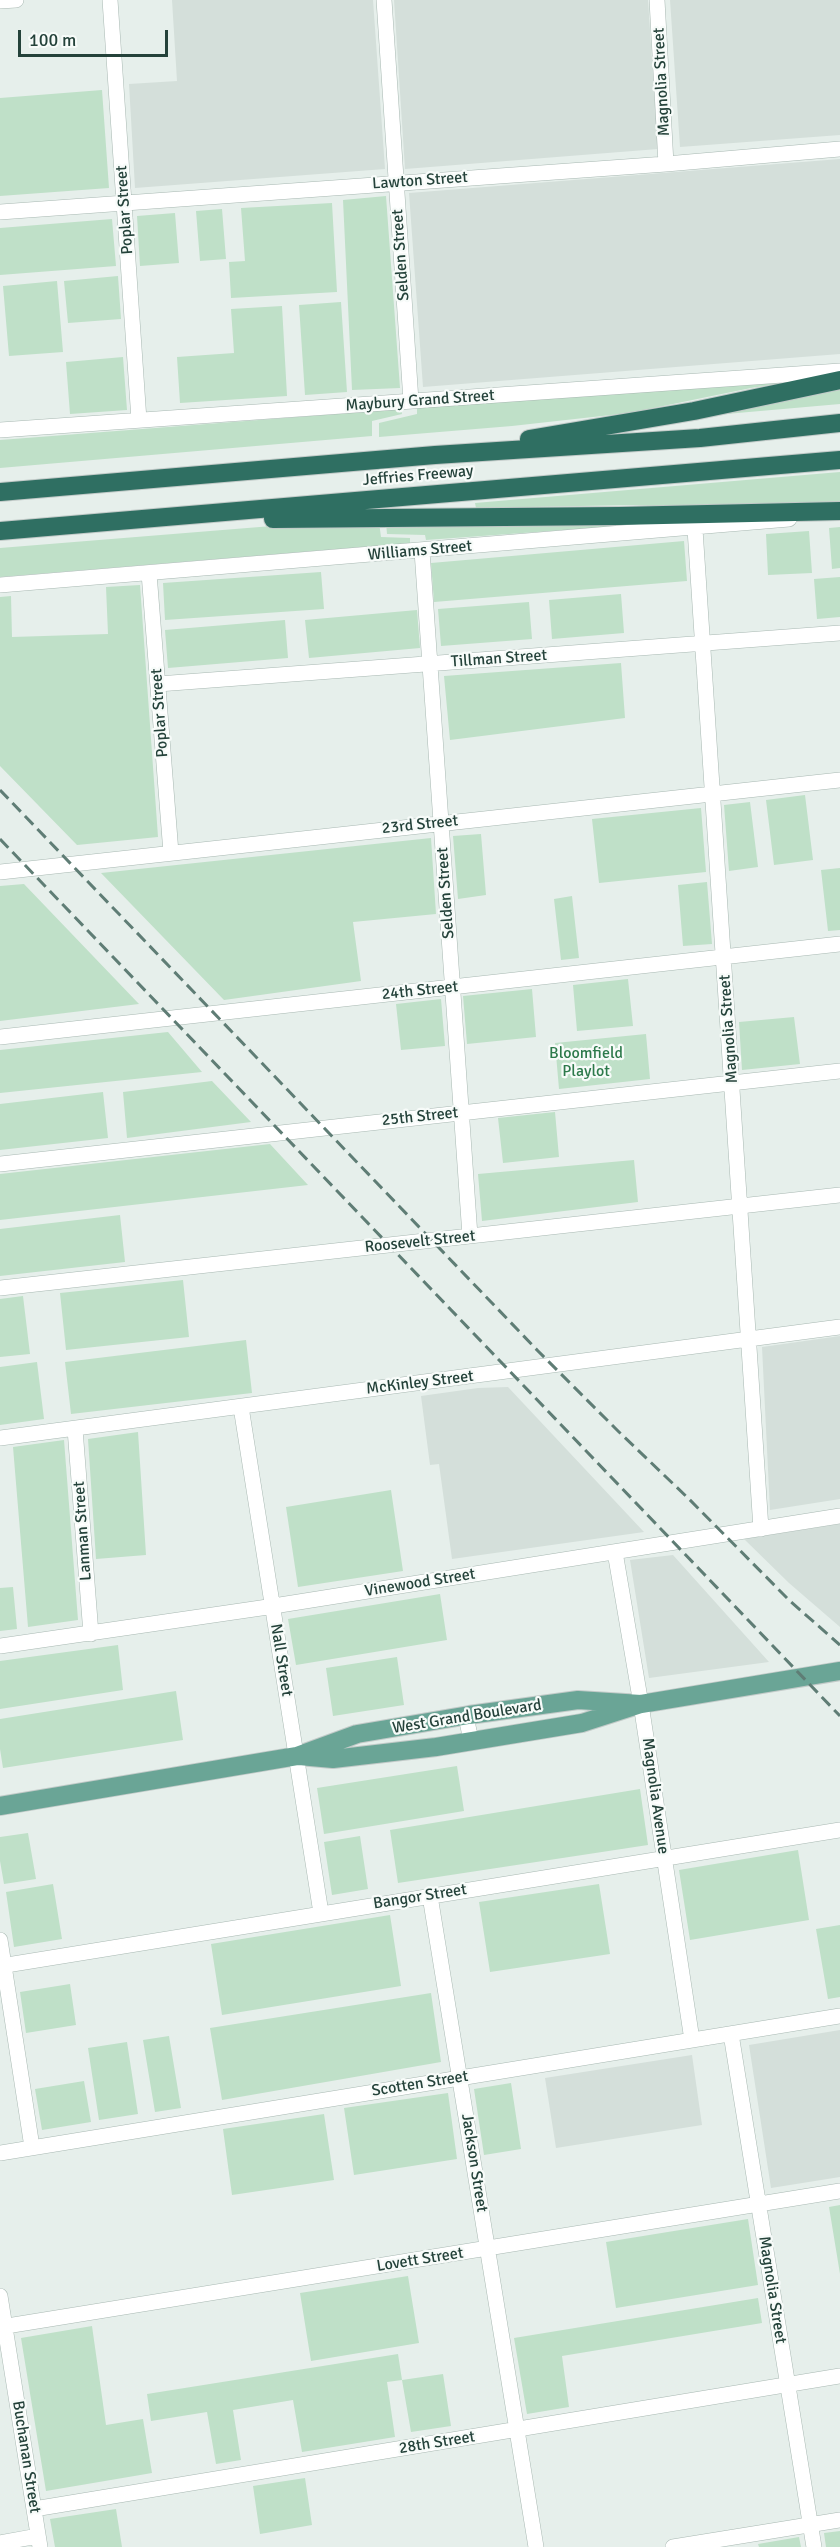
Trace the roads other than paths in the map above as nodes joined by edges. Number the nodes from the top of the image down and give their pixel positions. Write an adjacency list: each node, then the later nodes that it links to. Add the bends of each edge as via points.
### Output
1 (16, 0): 5 (street)
2 (110, 0): 9 (street, Poplar Street)
3 (384, 0): 8 (street, Selden Street)
4 (657, 0): 7 (street, Magnolia Street)
5 (0, 1)
6 (840, 148): 7 (street, Lawton Street)
7 (666, 164): 8 (street, Lawton Street)
8 (396, 183): 9 (street, Lawton Street); 13 (street, Selden Street)
9 (124, 202): 10 (street, Lawton Street); 14 (street, Poplar Street)
10 (0, 212)
11 (840, 371): 13 (street, Maybury Grand Street)
12 (840, 380): 17 (highway, via 694,411)
13 (411, 401): 14 (street, Maybury Grand Street)
14 (139, 420): 16 (street, Maybury Grand Street)
15 (840, 423): 17 (highway, Jeffries Freeway, via 700,438)
16 (0, 430)
17 (435, 455): 19 (highway, Jeffries Freeway)
18 (840, 460): 21 (highway, Jeffries Freeway)
19 (0, 492)
20 (840, 512): 21 (highway); 22 (street, Williams Street)
21 (121, 521): 23 (highway, Jeffries Freeway)
22 (695, 529): 24 (street, Williams Street); 28 (street, Magnolia Street)
23 (0, 531)
24 (422, 551): 25 (street, Williams Street); 29 (street, Selden Street)
25 (150, 573): 26 (street, Williams Street); 30 (street, Poplar Street)
26 (0, 585)
27 (840, 633): 28 (street, Tillman Street)
28 (702, 643): 29 (street, Tillman Street); 32 (street, Magnolia Street)
29 (430, 663): 30 (street, Tillman Street); 33 (street, Selden Street)
30 (158, 684): 34 (street, Poplar Street)
31 (840, 780): 32 (street, 23rd Street)
32 (713, 794): 33 (street, 23rd Street); 37 (street, Magnolia Street)
33 (441, 823): 34 (street, 23rd Street); 38 (street, Selden Street)
34 (171, 853): 35 (street, 23rd Street)
35 (0, 872)
36 (840, 944): 37 (street, 24th Street)
37 (724, 957): 38 (street, 24th Street); 41 (street, Magnolia Street)
38 (453, 987): 39 (street, 24th Street); 42 (street, Selden Street)
39 (0, 1037)
40 (840, 1071): 41 (street, 25th Street)
41 (732, 1083): 42 (street, 25th Street); 45 (street, Magnolia Street)
42 (461, 1113): 43 (street, 25th Street); 46 (street, Selden Street)
43 (0, 1164)
44 (840, 1195): 45 (street, Roosevelt Street)
45 (740, 1206): 46 (street, Roosevelt Street); 49 (street, Magnolia Street)
46 (470, 1236): 47 (street, Roosevelt Street)
47 (0, 1288)
48 (840, 1327): 49 (street, McKinley Street)
49 (749, 1339): 50 (street, McKinley Street); 54 (street, Magnolia Street)
50 (241, 1407): 51 (street, McKinley Street); 56 (street, Nall Street)
51 (75, 1429): 52 (street, McKinley Street); 57 (street, Lanman Street)
52 (0, 1438)
53 (840, 1516): 54 (street, Vinewood Street)
54 (761, 1528): 55 (street, Vinewood Street)
55 (615, 1552): 56 (street, Vinewood Street); 60 (street, Magnolia Avenue)
56 (272, 1606): 57 (street, Vinewood Street); 63 (street, Nall Street)
57 (91, 1634): 58 (street, Vinewood Street)
58 (0, 1646)
59 (840, 1671): 60 (main road, West Grand Boulevard)
60 (641, 1704): 61 (main road, West Grand Boulevard, via 578,1700); 62 (main road, West Grand Boulevard, via 582,1723); 66 (street, Magnolia Avenue)
61 (466, 1716): 62 (street); 63 (main road, West Grand Boulevard, via 357,1734)
62 (471, 1741): 63 (main road, West Grand Boulevard, via 342,1759)
63 (297, 1756): 64 (main road, West Grand Boulevard); 68 (street, Nall Street)
64 (0, 1806)
65 (840, 1830): 66 (street, Bangor Street)
66 (663, 1858): 67 (street, Bangor Street); 73 (street, Magnolia Avenue)
67 (430, 1896): 68 (street, Bangor Street); 74 (street, Jackson Street)
68 (321, 1913): 70 (street, Bangor Street)
69 (0, 1940): 70 (street)
70 (2, 1965): 75 (street)
71 (840, 2016): 72 (street, Scotten Street)
72 (731, 2034): 73 (street, Scotten Street); 78 (street, Magnolia Street)
73 (692, 2040): 74 (street, Scotten Street)
74 (460, 2078): 75 (street, Scotten Street); 79 (street, Jackson Street)
75 (32, 2147): 76 (street, Scotten Street)
76 (0, 2153)
77 (840, 2191): 78 (street, Lovett Street)
78 (758, 2204): 79 (street, Lovett Street); 83 (street, Magnolia Street)
79 (487, 2249): 81 (street, Lovett Street); 84 (street, Jackson Street)
80 (0, 2296): 81 (street, Buchanan Street)
81 (2, 2326): 85 (street, Buchanan Street)
82 (840, 2376): 83 (street, 28th Street)
83 (787, 2384): 84 (street, 28th Street); 87 (street, Magnolia Street)
84 (517, 2430): 85 (street, 28th Street); 90 (street, Jackson Street)
85 (34, 2509): 88 (street, Buchanan Street)
86 (840, 2520): 87 (street)
87 (810, 2524): 91 (street); 92 (street, Magnolia Street)
88 (39, 2542): 89 (street)
89 (0, 2543)
90 (536, 2547)
91 (673, 2547)
92 (814, 2547)

